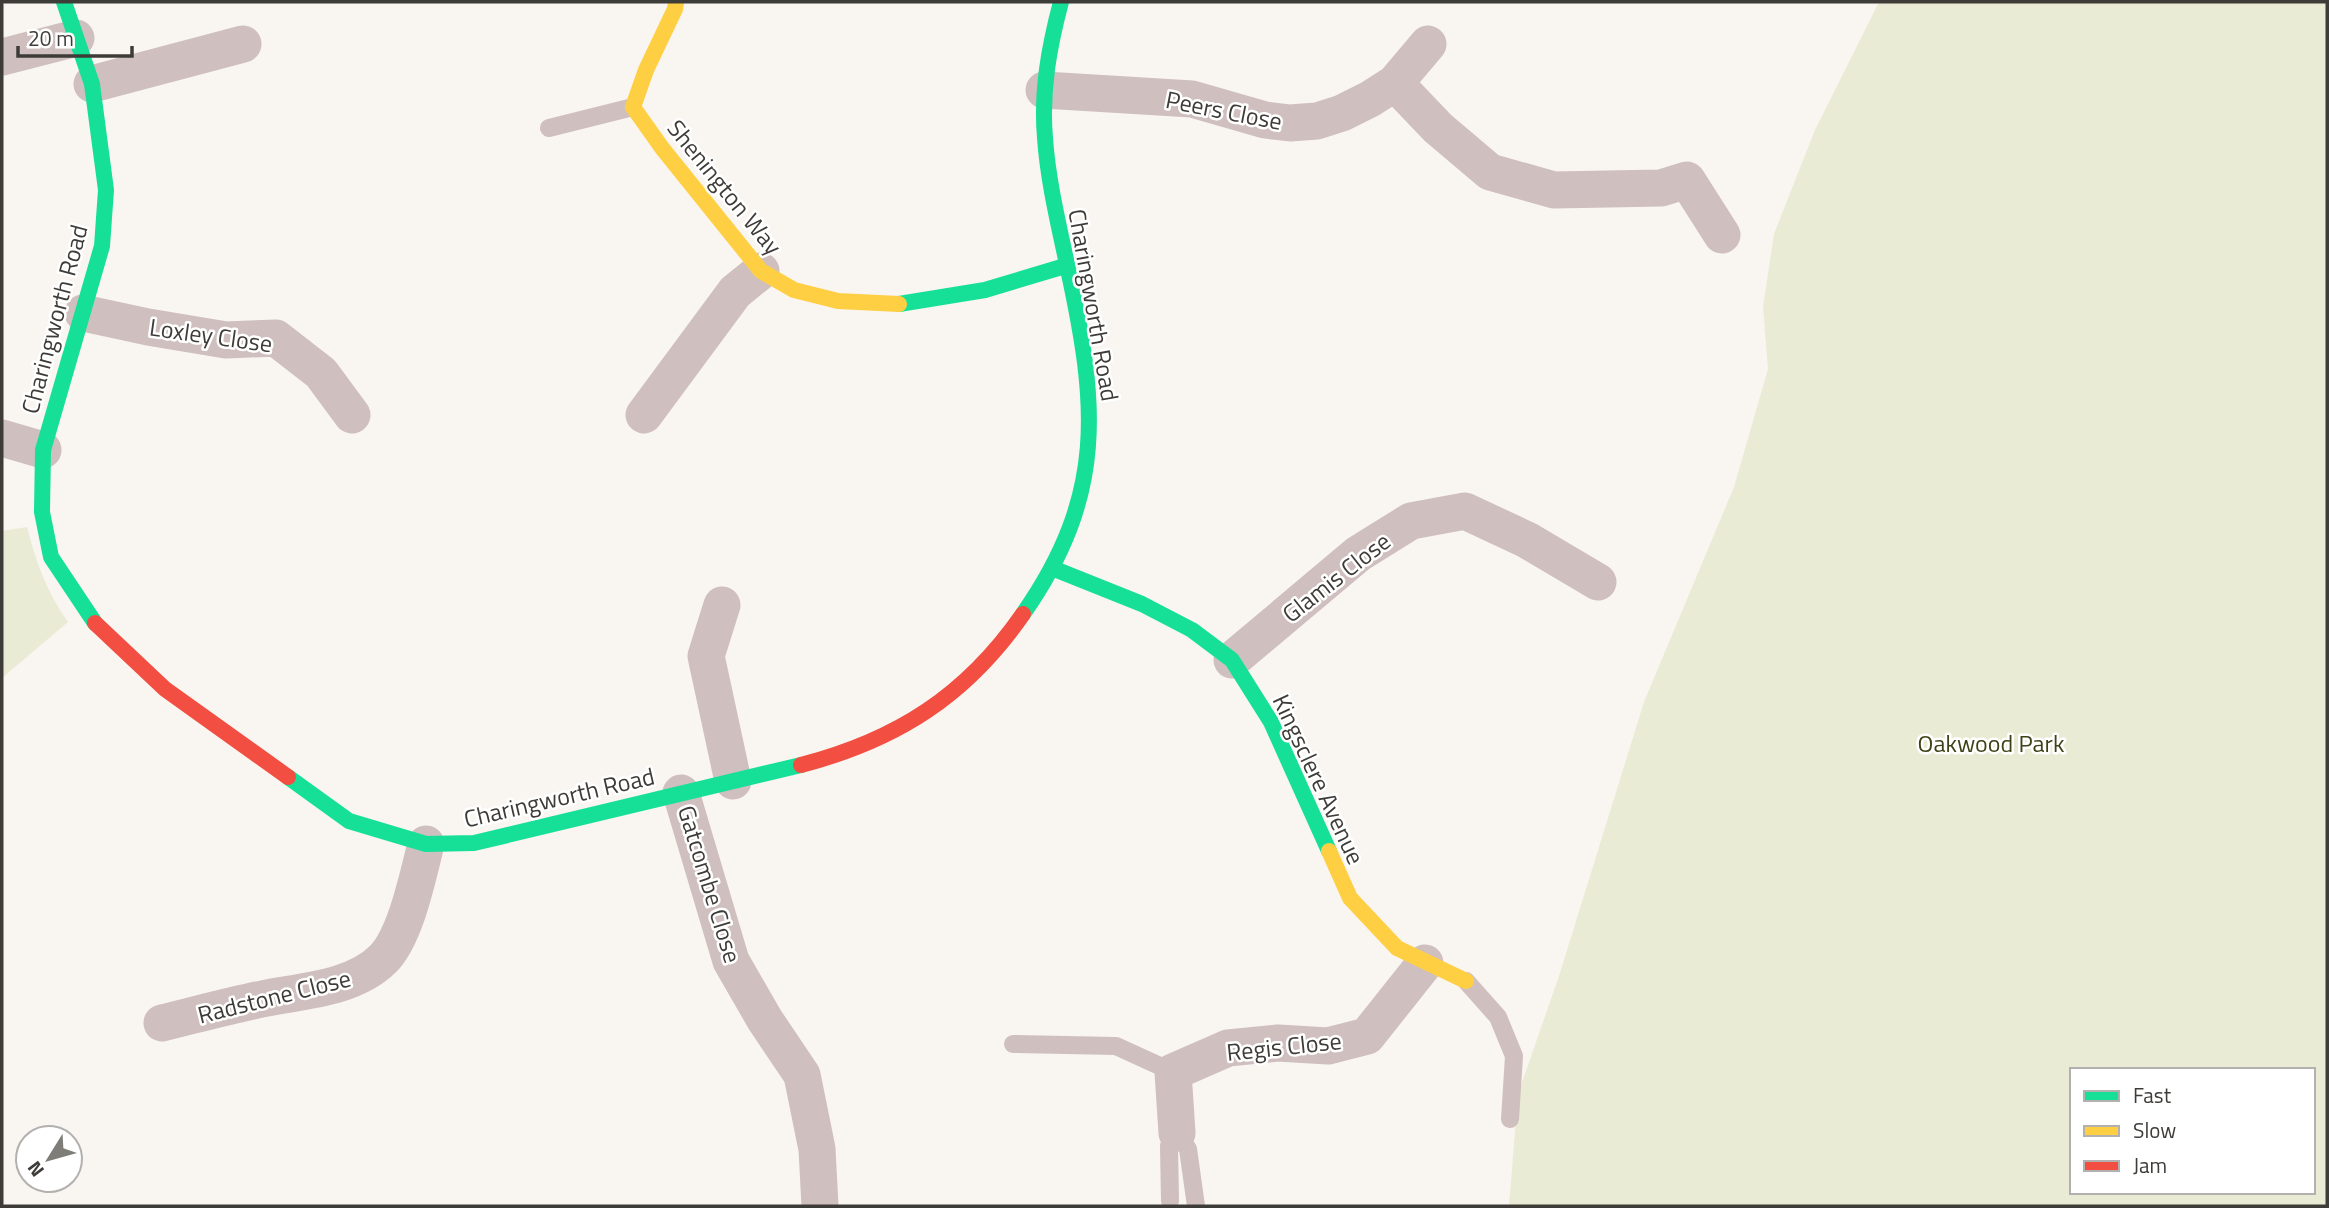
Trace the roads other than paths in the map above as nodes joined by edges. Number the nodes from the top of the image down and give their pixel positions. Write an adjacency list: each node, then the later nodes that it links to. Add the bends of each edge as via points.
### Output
1 (64, 2): 4 (street, Charingworth Road)
2 (676, 2): 11 (street)
3 (1061, 2): 10 (street, Charingworth Road)
4 (76, 38): 7 (street); 9 (street, Charingworth Road)
5 (243, 44): 9 (street)
6 (1428, 44): 8 (street, Peers Close)
7 (2, 57)
8 (1395, 83): 10 (street, Peers Close, via 1342,113 1290,123 1192,99); 13 (street, via 1490,172 1554,190 1661,188 1686,180)
9 (92, 84): 16 (street, Charingworth Road, via 106,190 102,246)
10 (1044, 90): 14 (street, Charingworth Road, via 1043,128)
11 (633, 107): 12 (lane); 15 (street, Shenington Way)
12 (549, 128)
13 (1722, 235)
14 (1065, 266): 15 (street, Shenington Way, via 985,290 901,304 838,301 794,289); 21 (street, Charingworth Road, via 1085,357 1090,407 1081,491)
15 (761, 271): 18 (street, via 735,292)
16 (83, 313): 17 (street, Loxley Close, via 226,340 276,338 321,373); 20 (street, Charingworth Road)
17 (352, 415)
18 (644, 415)
19 (2, 438): 20 (street)
20 (43, 450): 27 (street, Charingworth Road, via 43,512 51,557 95,624 165,689 349,821)
21 (1052, 568): 24 (street, Kingsclere Avenue, via 1142,604 1192,630); 25 (street, Charingworth Road, via 1000,644 922,716 874,741 811,763)
22 (1598, 582): 24 (street, Glamis Close, via 1465,510 1411,521 1357,554)
23 (722, 605): 25 (street, via 706,656)
24 (1233, 660): 28 (street, Kingsclere Avenue, via 1271,722 1350,898 1396,948)
25 (733, 781): 26 (street, Charingworth Road)
26 (681, 793): 27 (street, Charingworth Road, via 474,843); 36 (street, Gatcombe Close, via 731,961 802,1075 817,1149)
27 (426, 844): 30 (street, Radstone Close, via 408,913 384,959 357,977)
28 (1425, 963): 29 (street, Kingsclere Avenue); 32 (street, Regis Close, via 1367,1036 1328,1046 1278,1043 1227,1048)
29 (1466, 981): 33 (lane, via 1498,1017 1514,1056)
30 (162, 1023)
31 (1013, 1044): 32 (lane, via 1116,1046)
32 (1173, 1072): 34 (street)
33 (1510, 1119)
34 (1177, 1133): 35 (lane, via 1169,1146); 37 (lane, via 1188,1149)
35 (1170, 1201)
36 (820, 1206)
37 (1196, 1206)

